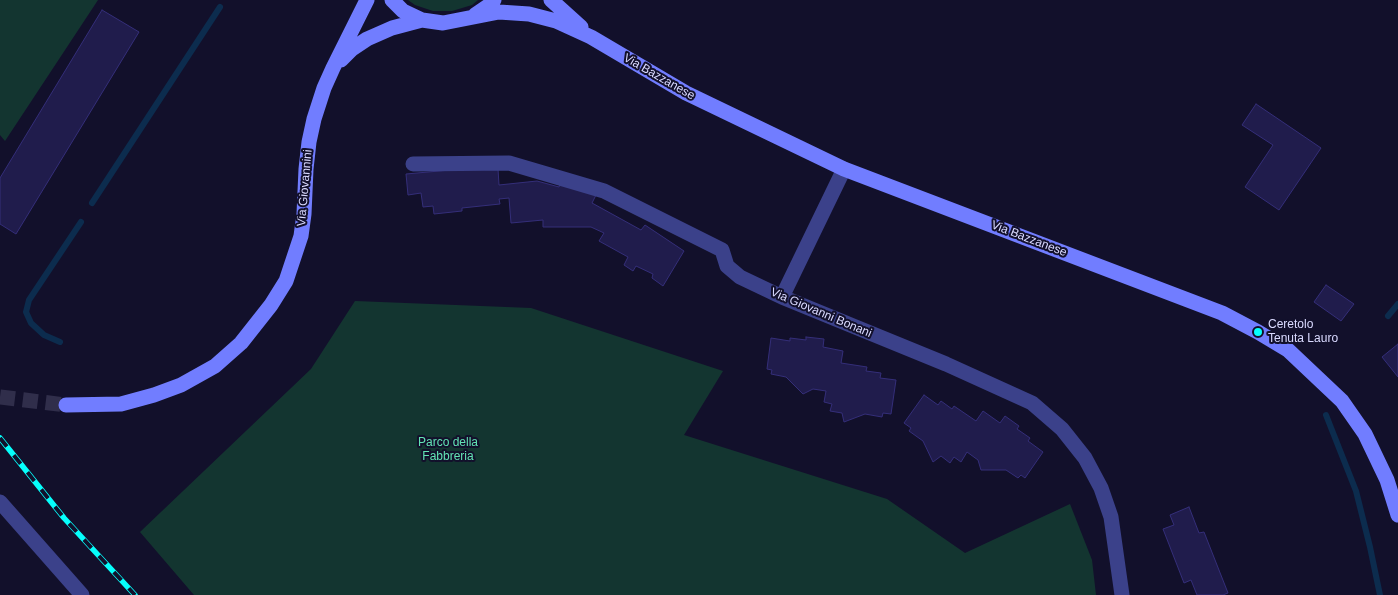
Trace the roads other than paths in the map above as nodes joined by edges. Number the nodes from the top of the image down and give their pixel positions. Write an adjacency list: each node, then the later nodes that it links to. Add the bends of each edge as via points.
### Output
1 (367, 0): 8 (main road, Via Giovannini)
2 (392, 0): 6 (main road, Via Bazzanese, via 403,11)
3 (494, 0): 5 (main road, Via Bazzanese)
4 (551, 0): 7 (main road, Via Bazzanese)
5 (464, 19): 6 (main road, Via Bazzanese, via 443,23); 7 (main road, Via Bazzanese, via 499,12 529,14 556,21)
6 (422, 20): 8 (main road, via 367,39)
7 (591, 37): 10 (main road, Via Bazzanese, via 686,93)
8 (333, 68): 12 (main road, Via Giovannini, via 321,96 311,135 301,236 286,281 253,328 215,366 181,384 121,404)
9 (413, 164): 11 (street, Via Giovanni Bonani, via 509,163 604,191 722,250 727,266 740,278)
10 (844, 169): 11 (street); 14 (main road, Via Bazzanese, via 1222,313 1288,350 1342,401 1358,423 1387,480)
11 (782, 297): 16 (street, Via Giovanni Bonani, via 1032,403 1062,429 1085,458 1101,488 1110,516)
12 (66, 405)
13 (0, 502): 15 (street)
14 (1398, 515)
15 (82, 595)
16 (1122, 595)

